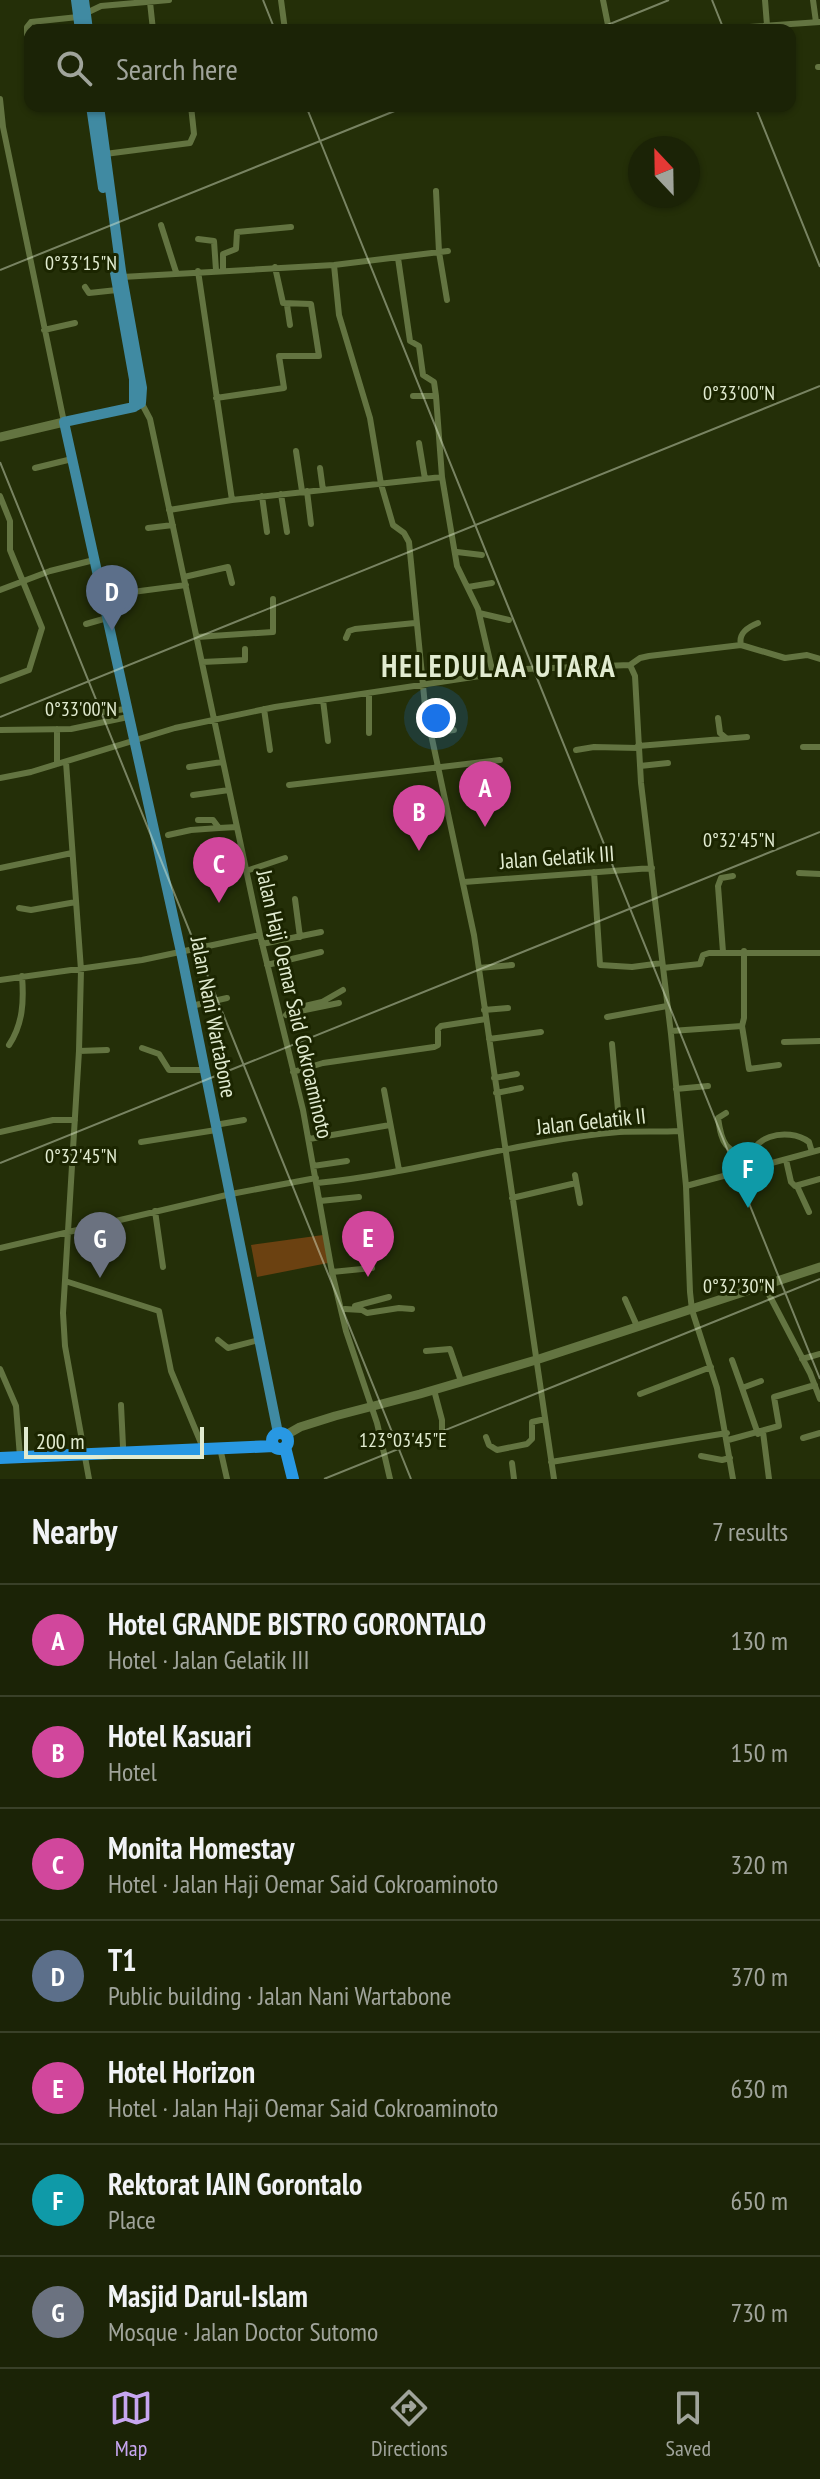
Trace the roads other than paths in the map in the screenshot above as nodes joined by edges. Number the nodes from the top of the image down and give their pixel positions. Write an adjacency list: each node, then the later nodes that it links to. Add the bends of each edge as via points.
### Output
1 (76, 0): 9 (main road)
2 (84, 0): 9 (main road)
3 (169, 0): 8 (street)
4 (281, 0): 15 (street)
5 (603, 0): 16 (street)
6 (765, 0): 17 (street)
7 (813, 0): 10 (street)
8 (150, 2): 9 (street, via 101,6); 14 (street)
9 (82, 15): 11 (street); 12 (main road); 13 (main road)
10 (818, 22): 18 (street)
11 (29, 24)
12 (81, 24)
13 (86, 24)
14 (152, 24)
15 (284, 24)
16 (608, 24)
17 (767, 24)
18 (784, 24)
19 (0, 99): 45 (street)
20 (92, 112): 38 (main road)
21 (100, 112): 23 (main road)
22 (192, 112): 23 (street, via 190,143)
23 (105, 154): 38 (main road)
24 (436, 191): 30 (street)
25 (161, 225): 37 (street)
26 (291, 227): 28 (street, via 239,231)
27 (198, 239): 35 (street, via 213,240)
28 (235, 250): 34 (street); 35 (street, via 223,254)
29 (448, 251): 30 (street)
30 (439, 252): 31 (street); 41 (street)
31 (398, 258): 32 (street); 47 (street, via 410,341 419,346 423,375 434,382)
32 (334, 265): 33 (street); 59 (street, via 339,315 370,418)
33 (275, 267): 34 (street); 42 (street)
34 (238, 269): 35 (street)
35 (219, 270): 36 (street)
36 (198, 271): 37 (street); 48 (street)
37 (176, 272): 38 (street)
38 (119, 273): 40 (main road); 49 (main road, via 141,377)
39 (85, 287): 40 (street, via 89,293)
40 (117, 290): 49 (main road)
41 (447, 300)
42 (287, 305): 44 (street); 48 (street, via 311,304 319,357 279,356 284,388)
43 (75, 323): 45 (street)
44 (290, 325)
45 (44, 330): 50 (street)
46 (413, 396): 47 (street)
47 (436, 396): 57 (street)
48 (216, 398): 65 (street)
49 (137, 402): 50 (main road); 66 (street, Jalan Haji Oemar Said Cokroaminoto, via 150,419)
50 (64, 422): 51 (street); 54 (main road, Jalan Nani Wartabone)
51 (0, 437)
52 (419, 443): 58 (street)
53 (296, 451): 61 (street)
54 (72, 459): 55 (street); 74 (main road, Jalan Nani Wartabone)
55 (35, 468)
56 (320, 468): 60 (street)
57 (442, 477): 58 (street); 72 (street)
58 (425, 479): 59 (street)
59 (381, 484): 60 (street); 86 (street, via 393,525 409,542)
60 (323, 490): 61 (street)
61 (304, 491): 62 (street); 67 (street)
62 (281, 494): 64 (street); 71 (street)
63 (0, 496): 76 (street, via 9,513 8,542)
64 (262, 496): 65 (street); 70 (street)
65 (232, 500): 66 (street)
66 (169, 510): 68 (street, Jalan Haji Oemar Said Cokroaminoto)
67 (311, 524)
68 (173, 525): 69 (street); 75 (street, Jalan Haji Oemar Said Cokroaminoto)
69 (148, 528)
70 (267, 532)
71 (287, 532)
72 (457, 552): 73 (street); 79 (street, via 457,566)
73 (482, 555)
74 (94, 560): 76 (street); 81 (main road, Jalan Nani Wartabone)
75 (185, 581): 77 (street, via 228,567); 81 (street); 89 (street, Jalan Haji Oemar Said Cokroaminoto)
76 (22, 582): 80 (street); 99 (street, via 42,632 29,670)
77 (232, 583)
78 (492, 583): 79 (street)
79 (468, 587): 83 (street)
80 (0, 590)
81 (102, 596): 84 (main road, Jalan Nani Wartabone)
82 (273, 599): 89 (street, via 273,632)
83 (479, 613): 85 (street); 98 (street)
84 (107, 618): 88 (street); 105 (main road, Jalan Nani Wartabone)
85 (509, 620)
86 (415, 623): 90 (street, via 355,629); 100 (street)
87 (758, 623): 91 (street, via 744,631)
88 (86, 624)
89 (197, 637): 96 (street, Jalan Haji Oemar Said Cokroaminoto)
90 (346, 638)
91 (741, 645): 93 (street, via 785,658); 97 (street, via 649,656)
92 (245, 649): 94 (street)
93 (820, 659)
94 (245, 660): 95 (street); 96 (street)
95 (257, 660)
96 (202, 662): 106 (street, Jalan Haji Oemar Said Cokroaminoto)
97 (630, 665): 98 (street, via 551,666); 117 (street)
98 (493, 674): 100 (street)
99 (0, 681)
100 (422, 686): 101 (street); 112 (street)
101 (369, 693): 102 (street); 111 (street)
102 (323, 700): 103 (street); 116 (street)
103 (264, 709): 106 (street); 120 (street)
104 (94, 713): 105 (street)
105 (127, 713): 108 (street, via 97,725); 115 (main road, Jalan Nani Wartabone)
106 (212, 718): 115 (street); 124 (street, Jalan Haji Oemar Said Cokroaminoto)
107 (718, 718): 114 (street)
108 (57, 729): 109 (street); 126 (street)
109 (0, 730)
110 (454, 730): 112 (street)
111 (369, 733)
112 (429, 733): 129 (street)
113 (747, 737): 114 (street)
114 (726, 738): 117 (street)
115 (133, 740): 123 (street); 156 (main road, Jalan Nani Wartabone)
116 (328, 741)
117 (638, 747): 121 (street); 127 (street)
118 (803, 747): 119 (street)
119 (820, 747)
120 (270, 750)
121 (576, 750)
122 (500, 760): 129 (street)
123 (66, 762): 126 (street); 138 (street)
124 (222, 762): 128 (street); 132 (street, Jalan Haji Oemar Said Cokroaminoto)
125 (668, 763): 127 (street)
126 (57, 764): 130 (street)
127 (640, 766): 141 (street)
128 (189, 767)
129 (436, 768): 131 (street); 147 (street)
130 (0, 778)
131 (289, 785)
132 (229, 790): 133 (street); 135 (street, Jalan Haji Oemar Said Cokroaminoto)
133 (193, 795)
134 (198, 820): 136 (street, via 213,820)
135 (237, 827): 136 (street); 142 (street, Jalan Haji Oemar Said Cokroaminoto)
136 (219, 828): 137 (street)
137 (168, 835)
138 (72, 853): 140 (street); 149 (street)
139 (285, 858): 142 (street)
140 (0, 868)
141 (652, 868): 143 (street, Jalan Gelatik III); 162 (street)
142 (246, 871): 152 (street, Jalan Haji Oemar Said Cokroaminoto)
143 (594, 872): 147 (street, Jalan Gelatik III); 162 (street, via 600,965)
144 (799, 873): 145 (street)
145 (820, 874)
146 (733, 876): 158 (street, via 721,878 718,886)
147 (464, 882): 163 (street)
148 (295, 899): 153 (street)
149 (76, 902): 150 (street); 164 (street)
150 (19, 908)
151 (321, 932): 153 (street)
152 (260, 935): 154 (street, Jalan Haji Oemar Said Cokroaminoto); 156 (street)
153 (300, 937): 154 (street)
154 (262, 944): 160 (street, Jalan Haji Oemar Said Cokroaminoto)
155 (744, 951): 158 (street); 159 (street); 177 (street)
156 (181, 952): 164 (street); 170 (main road, Jalan Nani Wartabone)
157 (321, 952): 160 (street)
158 (723, 952): 162 (street, via 704,954 700,964)
159 (820, 953)
160 (267, 965): 174 (street, Jalan Haji Oemar Said Cokroaminoto)
161 (512, 965): 163 (street)
162 (662, 966): 171 (street)
163 (479, 968): 173 (street)
164 (81, 970): 165 (street); 187 (street)
165 (22, 976): 166 (street); 184 (street, via 24,1004)
166 (0, 980)
167 (343, 990): 174 (street)
168 (227, 998): 170 (street)
169 (339, 1003): 174 (street)
170 (191, 1006): 189 (main road, Jalan Nani Wartabone)
171 (667, 1006): 175 (street); 178 (street)
172 (508, 1008): 173 (street)
173 (484, 1010): 176 (street)
174 (283, 1016): 190 (street, Jalan Haji Oemar Said Cokroaminoto)
175 (607, 1017)
176 (486, 1019): 180 (street); 190 (street, via 441,1026 434,1047)
177 (742, 1026): 178 (street); 188 (street, via 749,1069)
178 (671, 1031): 195 (street)
179 (541, 1032): 180 (street)
180 (489, 1039): 192 (street)
181 (820, 1041): 182 (street)
182 (784, 1042)
183 (612, 1044): 205 (street)
184 (9, 1045)
185 (142, 1048): 189 (street, via 159,1054 169,1070)
186 (107, 1050): 187 (street)
187 (79, 1051): 199 (street)
188 (779, 1065)
189 (204, 1070): 202 (main road, Jalan Nani Wartabone)
190 (293, 1072): 206 (street, Jalan Haji Oemar Said Cokroaminoto)
191 (517, 1074): 192 (street)
192 (494, 1078): 197 (street)
193 (708, 1086): 195 (street)
194 (521, 1088): 197 (street)
195 (676, 1089): 203 (street)
196 (384, 1090): 201 (street)
197 (496, 1093): 208 (street)
198 (726, 1113): 210 (street, via 718,1118 722,1141)
199 (75, 1120): 204 (street); 227 (street)
200 (244, 1120): 202 (street)
201 (390, 1125): 206 (street); 215 (street)
202 (216, 1127): 207 (street); 220 (main road, Jalan Nani Wartabone)
203 (680, 1131): 205 (street, Jalan Gelatik II); 218 (street)
204 (0, 1132)
205 (620, 1132): 208 (street, Jalan Gelatik II)
206 (309, 1139): 213 (street, Jalan Haji Oemar Said Cokroaminoto)
207 (141, 1142)
208 (506, 1151): 215 (street, Jalan Gelatik II); 222 (street)
209 (816, 1151): 210 (street, via 805,1139 778,1134 758,1144); 211 (street)
210 (750, 1160): 214 (street)
211 (786, 1160): 214 (street); 219 (street)
212 (347, 1161): 213 (street)
213 (313, 1166): 217 (street, Jalan Haji Oemar Said Cokroaminoto)
214 (752, 1168): 218 (street)
215 (399, 1170): 217 (street, Jalan Gelatik II)
216 (820, 1179): 219 (street)
217 (316, 1181): 220 (street, Jalan Gelatik II); 223 (street, Jalan Haji Oemar Said Cokroaminoto)
218 (686, 1186): 239 (street)
219 (797, 1186): 226 (street)
220 (231, 1194): 225 (street, Jalan Gelatik II); 242 (main road, Jalan Nani Wartabone)
221 (359, 1197): 223 (street)
222 (512, 1198): 224 (street, via 575,1179); 246 (street)
223 (320, 1201): 232 (street, Jalan Haji Oemar Said Cokroaminoto)
224 (580, 1203)
225 (155, 1211): 227 (street, Jalan Gelatik II); 229 (street)
226 (809, 1212)
227 (68, 1232): 228 (street, Jalan Gelatik II); 233 (street)
228 (0, 1248)
229 (163, 1267)
230 (372, 1268): 232 (street)
231 (819, 1270): 234 (street)
232 (332, 1272): 237 (street, Jalan Haji Oemar Said Cokroaminoto)
233 (65, 1281): 267 (street, via 159,1311 171,1371); 271 (street, via 65,1346)
234 (764, 1285): 239 (street); 245 (street)
235 (389, 1297): 237 (street)
236 (625, 1299): 240 (street)
237 (343, 1309): 238 (street); 258 (street, Jalan Haji Oemar Said Cokroaminoto)
238 (412, 1309)
239 (692, 1310): 240 (street); 248 (street)
240 (637, 1326): 246 (street)
241 (218, 1340): 242 (street, via 228,1348)
242 (259, 1340): 266 (main road, Jalan Nani Wartabone)
243 (426, 1351): 250 (street, via 450,1349)
244 (820, 1354): 245 (street)
245 (802, 1359): 252 (street)
246 (536, 1360): 250 (street); 259 (street)
247 (732, 1360): 253 (street)
248 (711, 1367): 255 (street); 264 (street)
249 (0, 1369): 272 (street, via 16,1406)
250 (461, 1381): 254 (street)
251 (761, 1381): 253 (street)
252 (815, 1385): 256 (street); 260 (street, via 774,1397 780,1424)
253 (742, 1388): 260 (street)
254 (434, 1390): 258 (street); 262 (street)
255 (640, 1394)
256 (820, 1399)
257 (121, 1405): 268 (street)
258 (371, 1407): 266 (street, via 300,1427); 282 (street, Jalan Haji Oemar Said Cokroaminoto)
259 (545, 1419): 263 (street, via 532,1422 527,1444 497,1450); 276 (street)
260 (760, 1433): 264 (street); 286 (street)
261 (820, 1433): 265 (street)
262 (442, 1435)
263 (486, 1437)
264 (728, 1437): 275 (street); 276 (street)
265 (803, 1438)
266 (279, 1441): 267 (highway); 270 (highway); 280 (highway, Jalan Nani Wartabone); 281 (highway, Jalan Nani Wartabone)
267 (201, 1443): 269 (highway)
268 (123, 1446): 269 (highway); 271 (highway)
269 (166, 1448): 270 (highway); 271 (highway)
270 (220, 1448): 279 (street)
271 (83, 1452): 272 (highway); 278 (street)
272 (20, 1454): 273 (highway)
273 (0, 1455)
274 (701, 1456): 275 (street)
275 (730, 1458): 285 (street)
276 (551, 1462): 284 (street)
277 (512, 1463): 283 (street)
278 (89, 1479)
279 (227, 1479)
280 (285, 1479)
281 (293, 1479)
282 (390, 1479)
283 (514, 1479)
284 (554, 1479)
285 (733, 1479)
286 (769, 1479)

